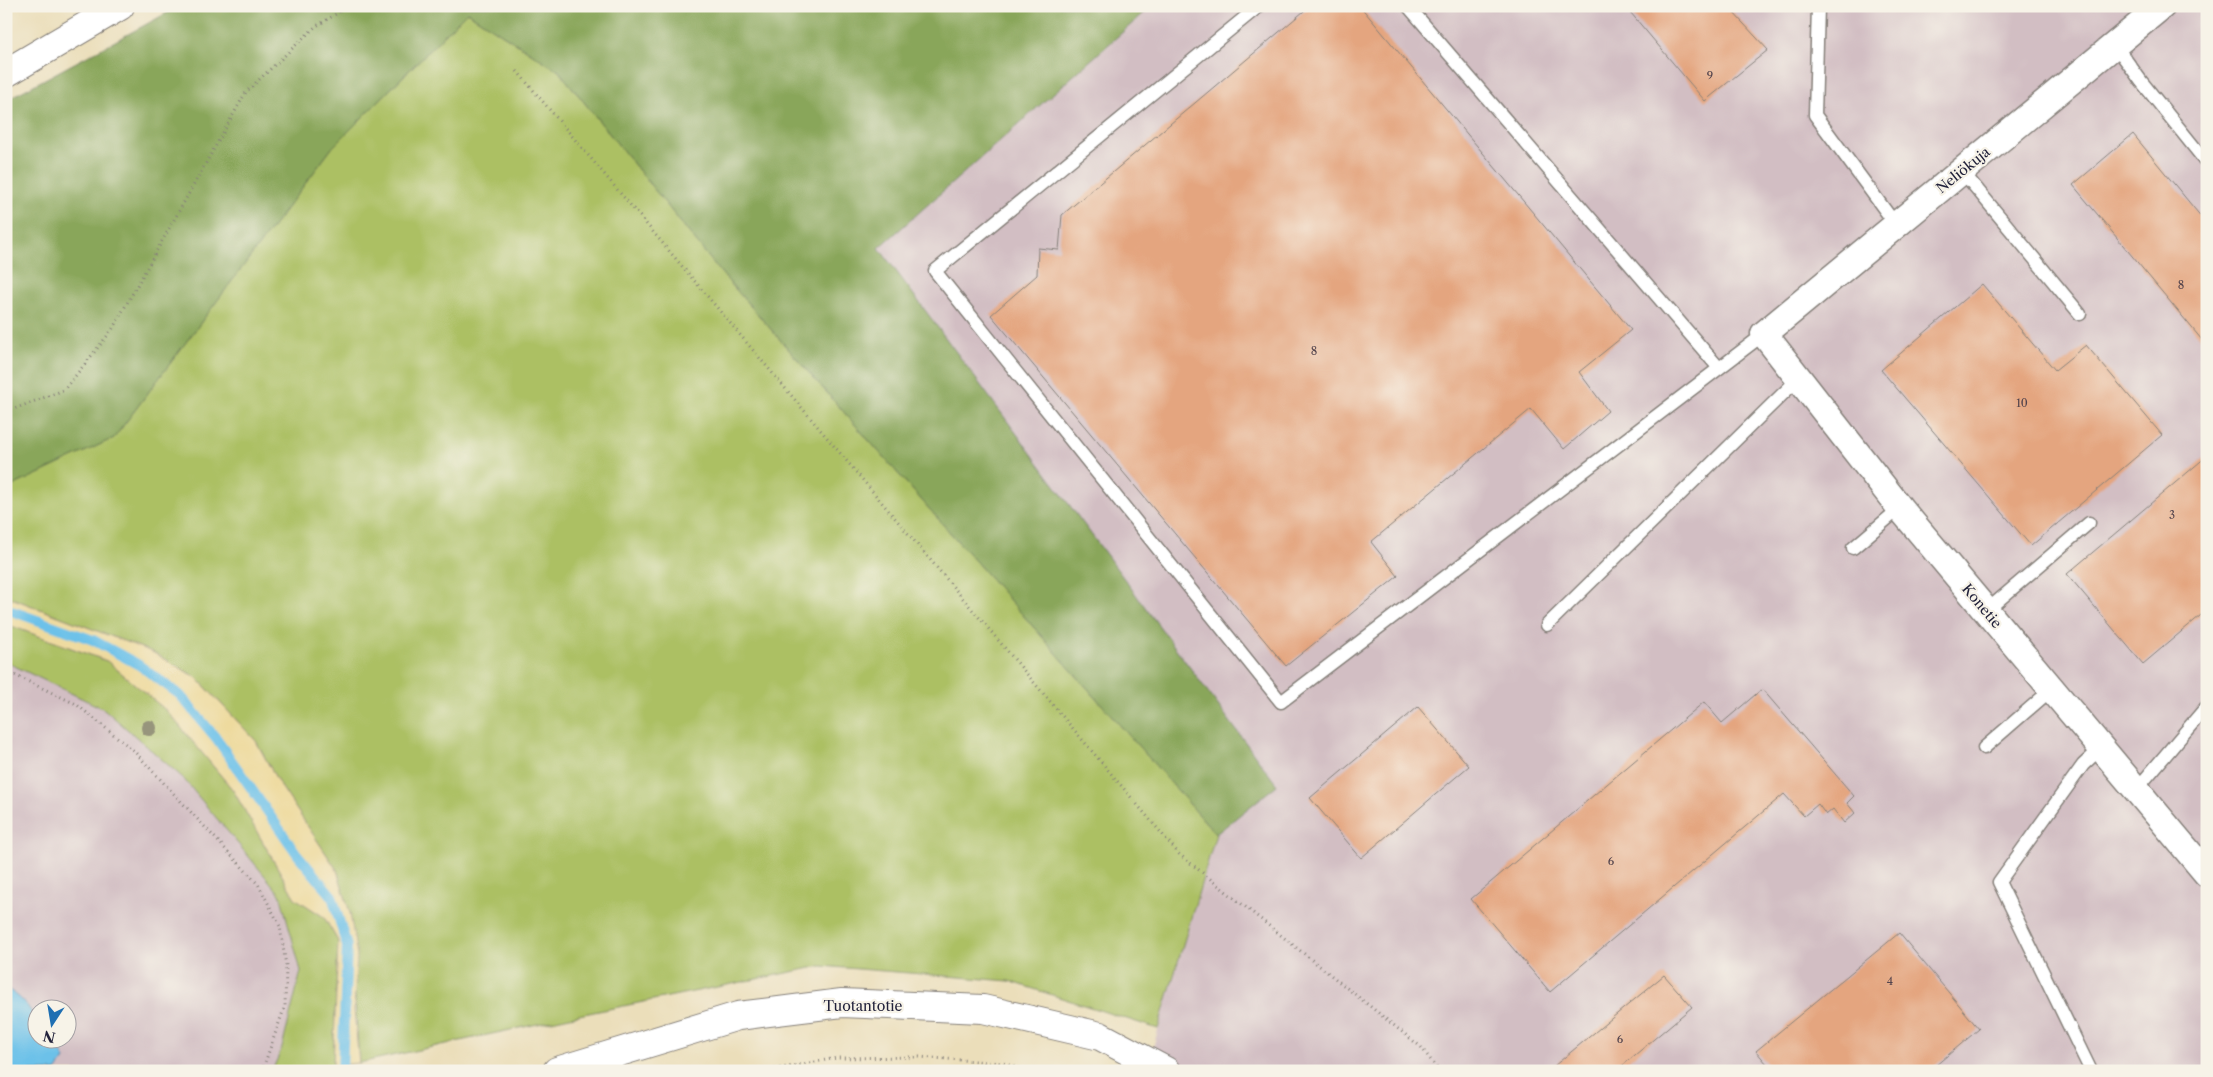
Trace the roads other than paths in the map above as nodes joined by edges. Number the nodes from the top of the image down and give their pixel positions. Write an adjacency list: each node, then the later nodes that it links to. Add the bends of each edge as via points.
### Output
1 (120, 6): 7 (street)
2 (1260, 6): 13 (lane, via 935,271 1281,702)
3 (1408, 6): 13 (lane)
4 (1818, 6): 10 (lane, via 1815,115)
5 (2162, 6): 6 (street, Neliökuja)
6 (2115, 45): 8 (lane); 9 (street, Neliökuja)
7 (6, 73)
8 (2207, 163)
9 (1962, 171): 10 (street, Neliökuja); 11 (lane)
10 (1896, 225): 12 (street, Neliökuja)
11 (2080, 314)
12 (1764, 334): 13 (lane); 14 (street, Konetie)
13 (1719, 368)
14 (1798, 379): 15 (street, Konetie); 19 (lane)
15 (1900, 508): 17 (lane); 18 (street, Konetie)
16 (2089, 523): 18 (lane)
17 (1853, 548)
18 (1986, 612): 20 (street, Konetie)
19 (1547, 625)
20 (2052, 689): 22 (lane); 23 (street, Konetie)
21 (2207, 706): 24 (lane)
22 (1984, 748)
23 (2101, 748): 24 (street, Konetie); 28 (lane, via 2083,765 1999,882)
24 (2136, 790): 25 (street, Konetie)
25 (2207, 874)
26 (557, 1071): 27 (street, Tuotantotie, via 738,1016 842,1003 984,1009 1100,1036)
27 (1166, 1071)
28 (2091, 1071)

